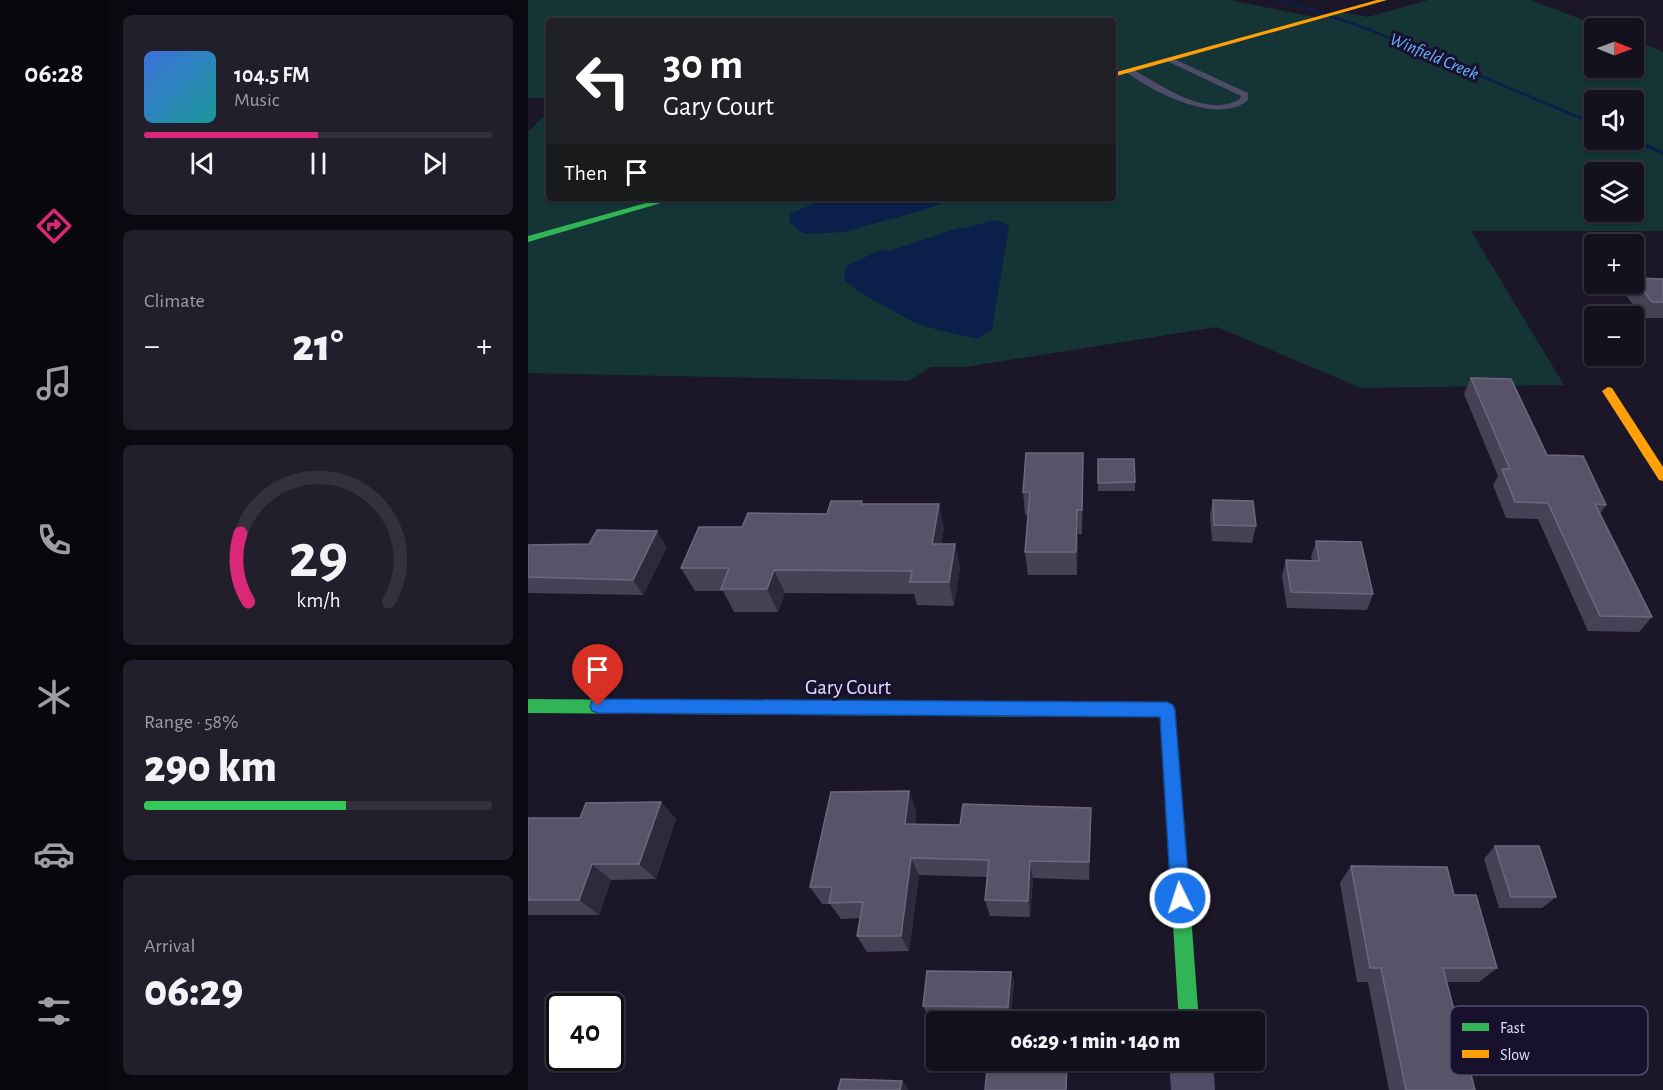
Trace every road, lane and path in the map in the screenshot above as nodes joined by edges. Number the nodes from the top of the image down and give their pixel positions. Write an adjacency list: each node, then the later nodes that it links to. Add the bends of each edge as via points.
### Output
1 (1384, 0): 2 (street)
2 (1170, 59): 3 (street); 3 (lane, via 1245,95 1244,100 1232,108 1207,109)
3 (1129, 71): 4 (street)
4 (1116, 74)
5 (663, 201): 6 (street)
6 (528, 239)
7 (1608, 391): 8 (street)
8 (1663, 477)
9 (528, 706): 10 (street, Gary Court, via 1167,710)
10 (1188, 1011)
11 (1192, 1071): 12 (street)
12 (1193, 1090)

